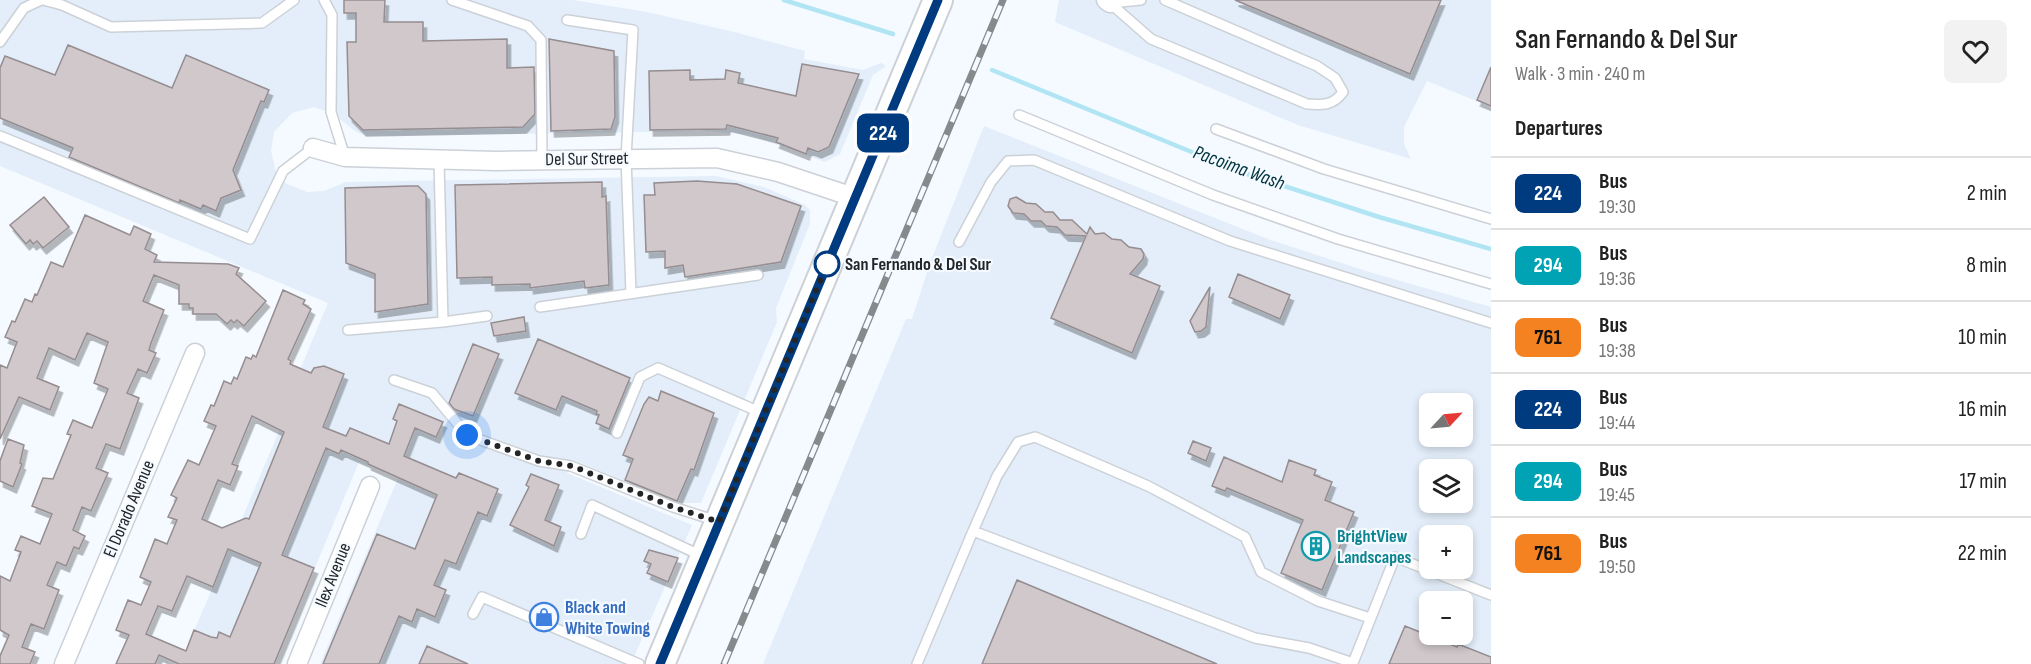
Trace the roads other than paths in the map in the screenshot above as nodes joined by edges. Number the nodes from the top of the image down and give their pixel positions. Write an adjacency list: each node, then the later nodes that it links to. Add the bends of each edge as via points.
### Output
1 (42, 0): 2 (lane, via 111,27 262,23); 10 (lane, via 24,8)
2 (294, 0)
3 (324, 0): 15 (lane, via 332,15 330,112)
4 (452, 0): 18 (lane, via 528,26 541,40)
5 (938, 0): 19 (main road)
6 (1141, 0): 8 (lane)
7 (1166, 0): 8 (lane, via 1317,66 1335,78 1343,92 1326,105 1307,104 1151,39)
8 (1108, 2)
9 (567, 20): 16 (lane, via 633,30)
10 (0, 42)
11 (1019, 116): 23 (lane, via 1214,195 1338,239)
12 (1216, 129): 20 (lane, via 1324,170)
13 (0, 136): 14 (lane, via 250,240 283,171)
14 (313, 148): 15 (street, Del Sur Street)
15 (345, 156): 17 (street, Del Sur Street)
16 (626, 158): 18 (street, Del Sur Street); 19 (street, Del Sur Street, via 717,158 778,172); 24 (lane)
17 (439, 159): 18 (street, Del Sur Street); 27 (lane)
18 (542, 160)
19 (856, 198): 32 (main road)
20 (1491, 219)
21 (959, 242): 28 (lane, via 991,182 1008,161 1034,160 1230,241)
22 (758, 275): 24 (lane)
23 (1491, 284)
24 (631, 293): 25 (lane)
25 (540, 307)
26 (487, 316): 27 (lane)
27 (443, 322): 29 (lane)
28 (1491, 323)
29 (348, 330)
30 (195, 353): 42 (street, El Dorado Avenue)
31 (394, 380): 35 (lane, via 432,393 467,435 539,461 572,466)
32 (764, 414): 33 (lane, via 658,368 640,377); 35 (main road)
33 (617, 433)
34 (370, 486): 43 (street, Ilex Avenue)
35 (719, 522): 38 (main road)
36 (973, 531): 41 (lane, via 1255,638 1309,648 1353,663); 41 (lane, via 997,476 1018,442 1035,437 1148,486 1245,537 1261,572 1317,601); 46 (lane)
37 (581, 534): 38 (lane, via 592,505)
38 (705, 557): 45 (main road)
39 (1491, 595): 41 (lane, via 1395,557)
40 (473, 614): 44 (lane, via 482,597)
41 (1370, 618)
42 (64, 664)
43 (297, 664)
44 (639, 664)
45 (660, 664)
46 (917, 664)

